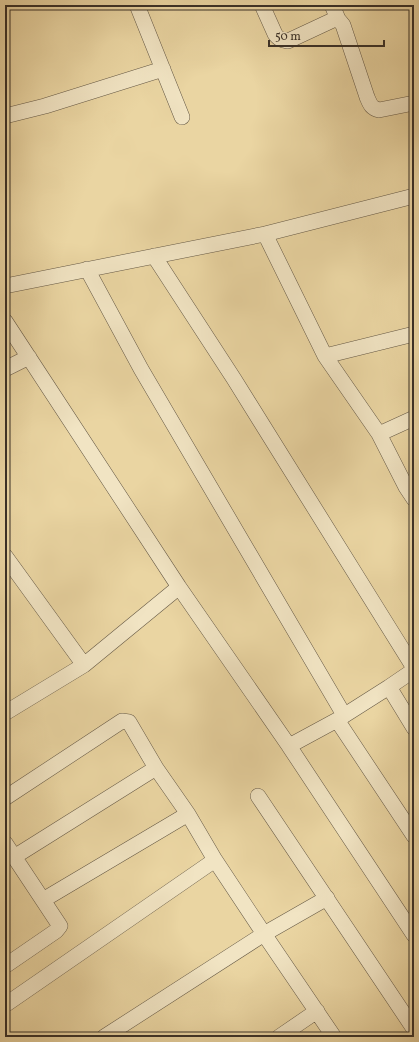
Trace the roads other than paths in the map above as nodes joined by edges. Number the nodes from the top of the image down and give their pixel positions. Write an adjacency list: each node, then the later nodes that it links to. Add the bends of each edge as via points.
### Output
1 (137, 5): 5 (street)
2 (262, 5): 4 (street, via 277,37 288,41)
3 (332, 5): 4 (street)
4 (338, 19): 6 (street, via 343,25 367,97 374,109)
5 (163, 69): 7 (street); 8 (street)
6 (414, 103)
7 (5, 116)
8 (182, 117)
9 (414, 196): 10 (street)
10 (265, 234): 11 (street); 16 (street)
11 (154, 256): 12 (street); 25 (street, via 234,379)
12 (87, 269): 13 (street); 28 (street)
13 (5, 286)
14 (5, 321): 17 (street)
15 (414, 334): 16 (street)
16 (325, 356): 20 (street)
17 (29, 357): 18 (street); 23 (street)
18 (5, 369)
19 (414, 418): 20 (street)
20 (379, 434): 21 (street)
21 (414, 499)
22 (6, 559): 24 (street)
23 (179, 587): 24 (street); 30 (street)
24 (84, 665): 27 (street)
25 (414, 669): 26 (street)
26 (389, 687): 28 (street); 29 (street)
27 (5, 713)
28 (340, 717): 30 (street); 35 (street)
29 (414, 728)
30 (289, 746): 42 (street)
31 (156, 768): 33 (street, via 132,726 122,721); 34 (street); 37 (street)
32 (258, 796): 39 (street)
33 (5, 798)
34 (188, 814): 38 (street); 40 (street)
35 (414, 836)
36 (5, 843): 37 (street)
37 (14, 857): 40 (street)
38 (215, 860): 41 (street); 44 (street)
39 (327, 898): 41 (street); 46 (street)
40 (43, 900): 43 (street, via 60,927)
41 (264, 934): 45 (street); 47 (street)
42 (414, 935)
43 (5, 966)
44 (5, 1005)
45 (317, 1011): 48 (street); 49 (street)
46 (414, 1029)
47 (104, 1037)
48 (279, 1037)
49 (334, 1037)

